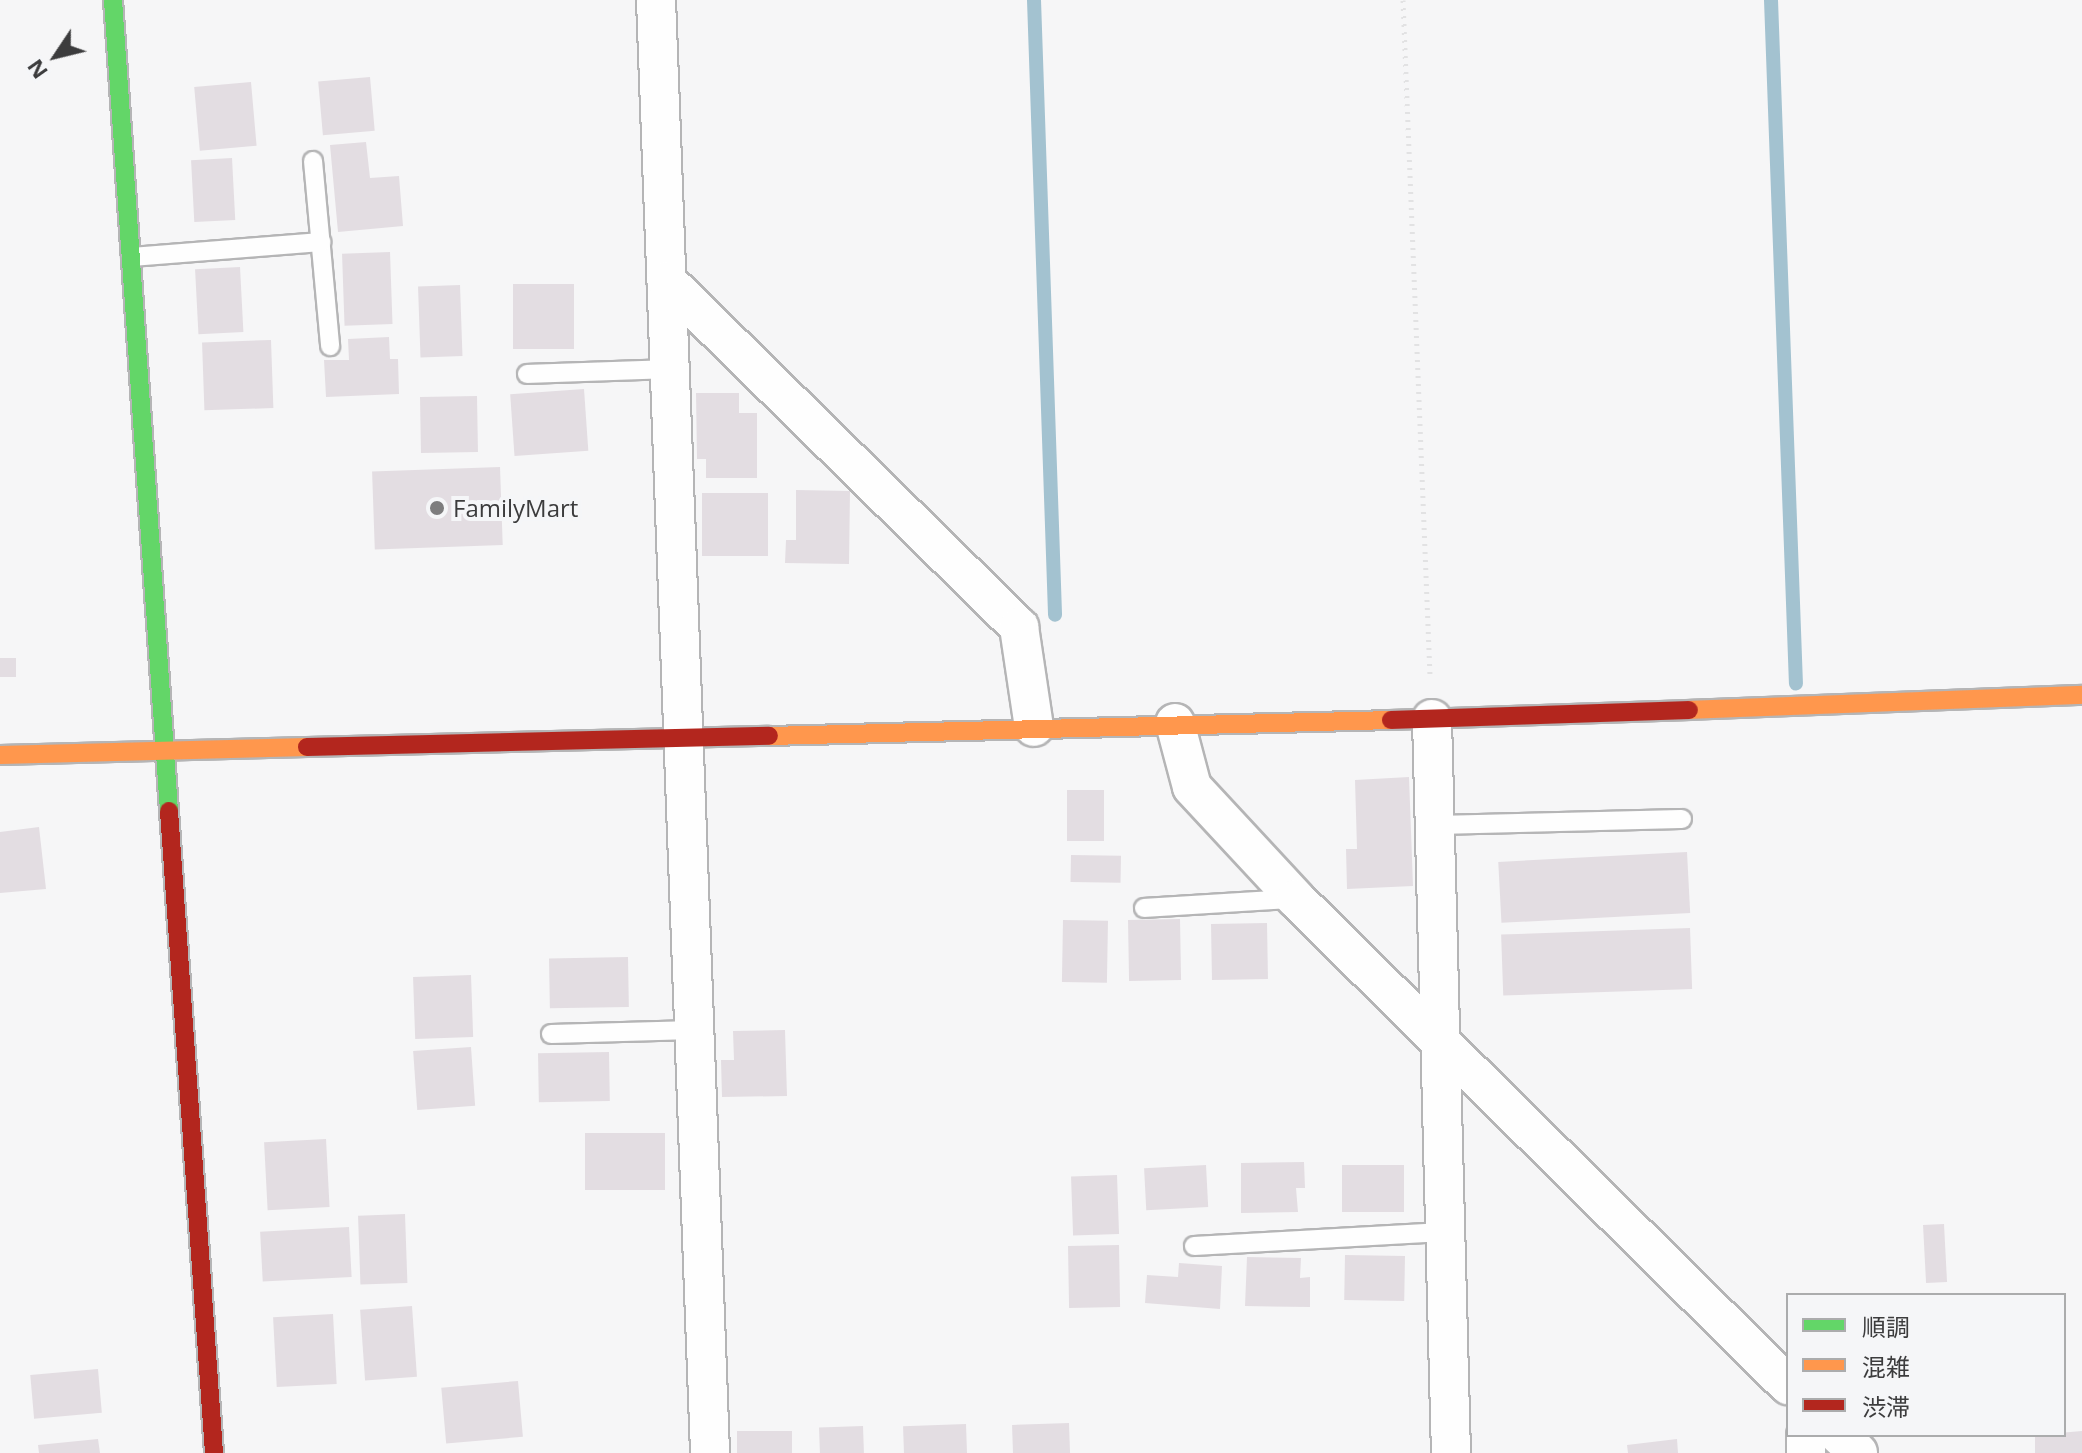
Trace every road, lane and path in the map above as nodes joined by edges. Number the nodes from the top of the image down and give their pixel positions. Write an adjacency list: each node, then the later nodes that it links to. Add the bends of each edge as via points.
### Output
1 (113, 0): 6 (street)
2 (656, 0): 7 (street)
3 (1403, 0): 12 (path)
4 (313, 161): 5 (lane)
5 (321, 242): 6 (lane); 8 (lane)
6 (131, 257): 16 (street)
7 (667, 281): 9 (street); 14 (street, via 1019,627)
8 (330, 346)
9 (670, 369): 10 (lane); 15 (street)
10 (527, 374)
11 (2082, 695): 12 (street)
12 (1432, 719): 13 (street); 19 (street)
13 (1175, 723): 14 (street); 20 (street, via 1192,787)
14 (1034, 727): 15 (street)
15 (683, 734): 16 (street); 22 (street)
16 (165, 750): 17 (street); 29 (street)
17 (0, 755)
18 (1682, 819): 19 (lane)
19 (1436, 825): 24 (street)
20 (1296, 899): 21 (lane); 24 (street)
21 (1144, 908)
22 (694, 1030): 23 (lane); 30 (street)
23 (551, 1034)
24 (1444, 1045): 25 (street); 27 (street)
25 (1448, 1232): 26 (lane); 31 (street)
26 (1194, 1246)
27 (1786, 1383)
28 (1841, 1437): 32 (street)
29 (214, 1453)
30 (710, 1453)
31 (1451, 1453)
32 (1858, 1453)

